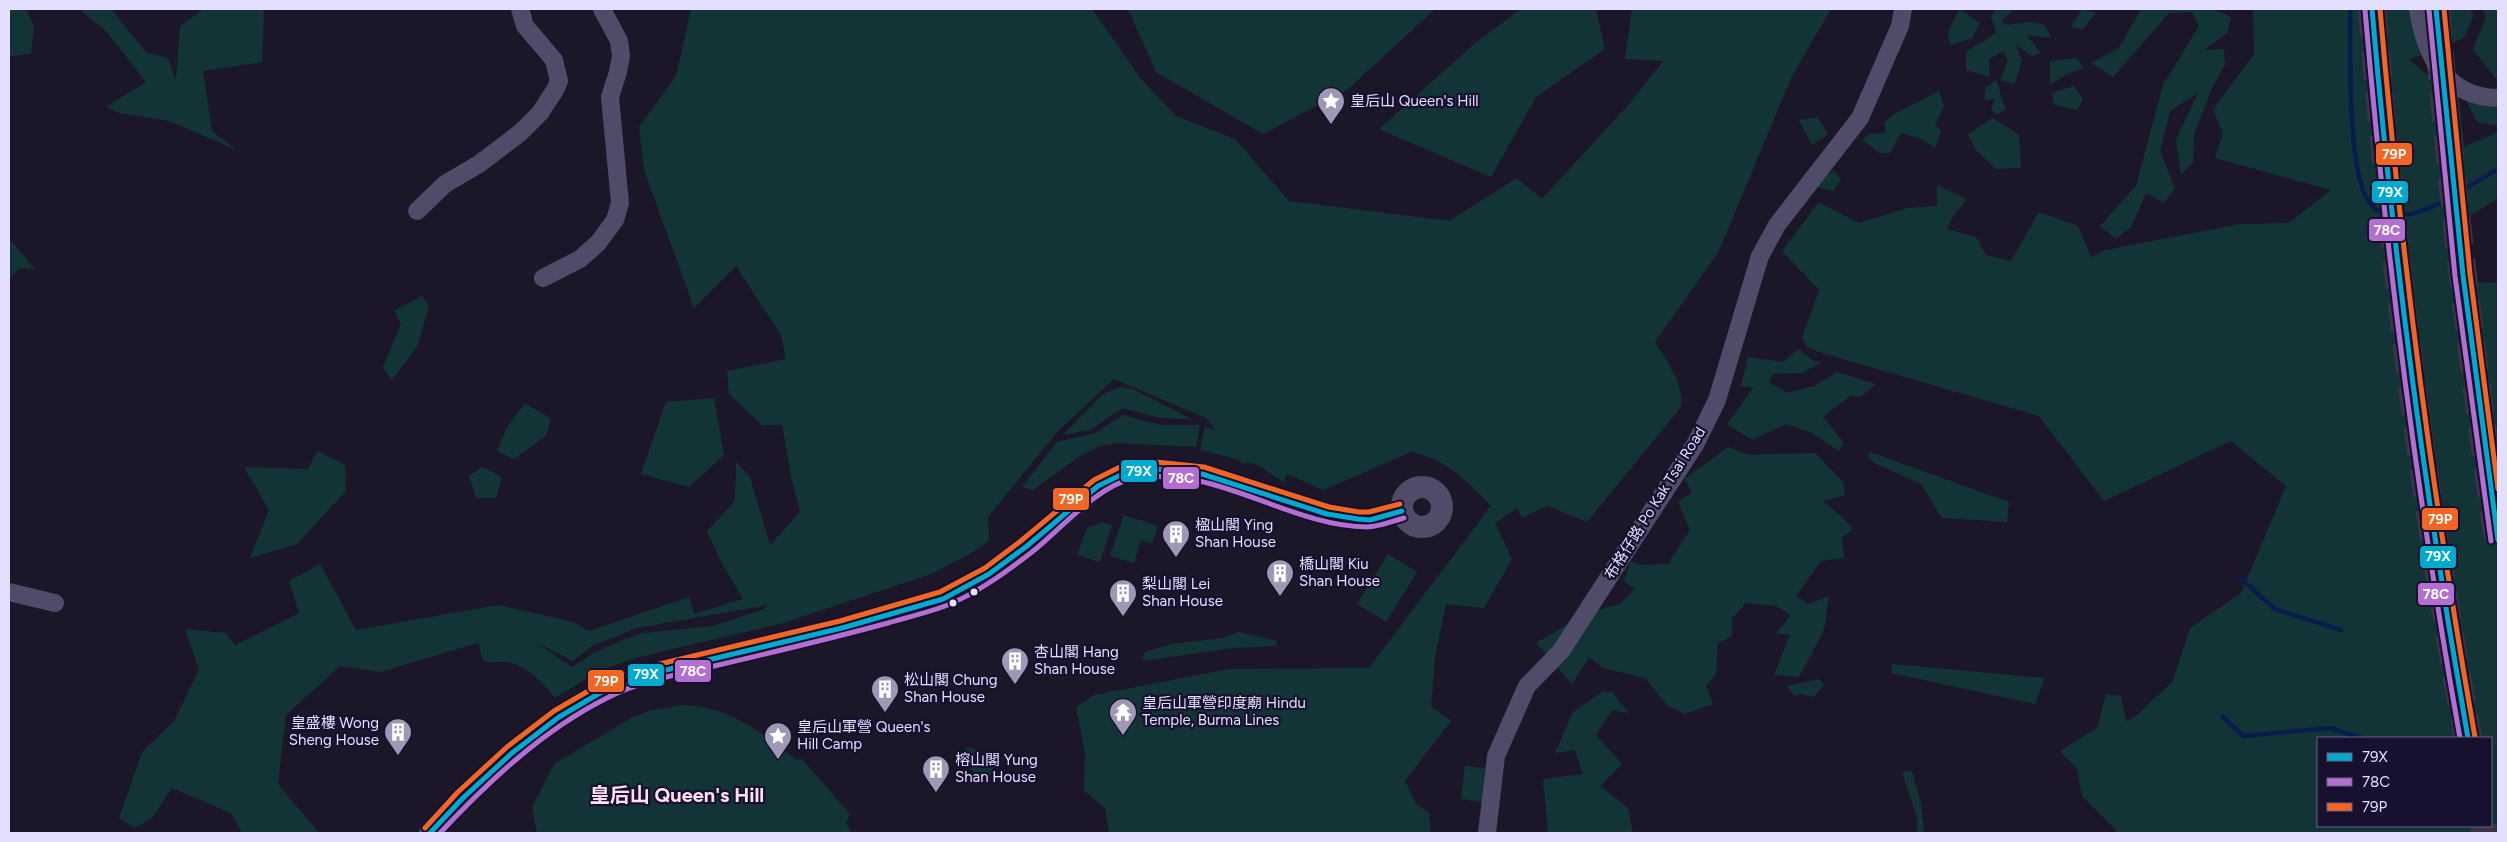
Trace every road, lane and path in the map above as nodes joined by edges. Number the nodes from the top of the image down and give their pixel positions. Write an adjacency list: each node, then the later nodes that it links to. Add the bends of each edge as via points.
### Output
1 (520, 9): 6 (street, via 525,26 554,60 558,81 556,90 520,133 479,164 445,184)
2 (602, 9): 7 (street, via 619,41 621,56 610,97 620,203 615,220 598,243 580,259)
3 (1903, 9): 12 (street, 布格仔路 Po Kak Tsai Road, via 1900,26 1860,118 1777,225 1760,256 1717,400 1696,443 1561,651 1527,686 1496,756)
4 (2418, 9): 5 (street, via 2424,43 2444,75 2473,94)
5 (2498, 98)
6 (417, 211)
7 (543, 278)
8 (1402, 511): 11 (street, via 1370,520 1358,519 1327,514 1202,474 1156,469 1127,472 1098,486 990,574 944,599 842,628 645,675 605,690 559,717 512,753)
9 (9, 592): 10 (street)
10 (55, 603)
11 (430, 833)
12 (1487, 833)

